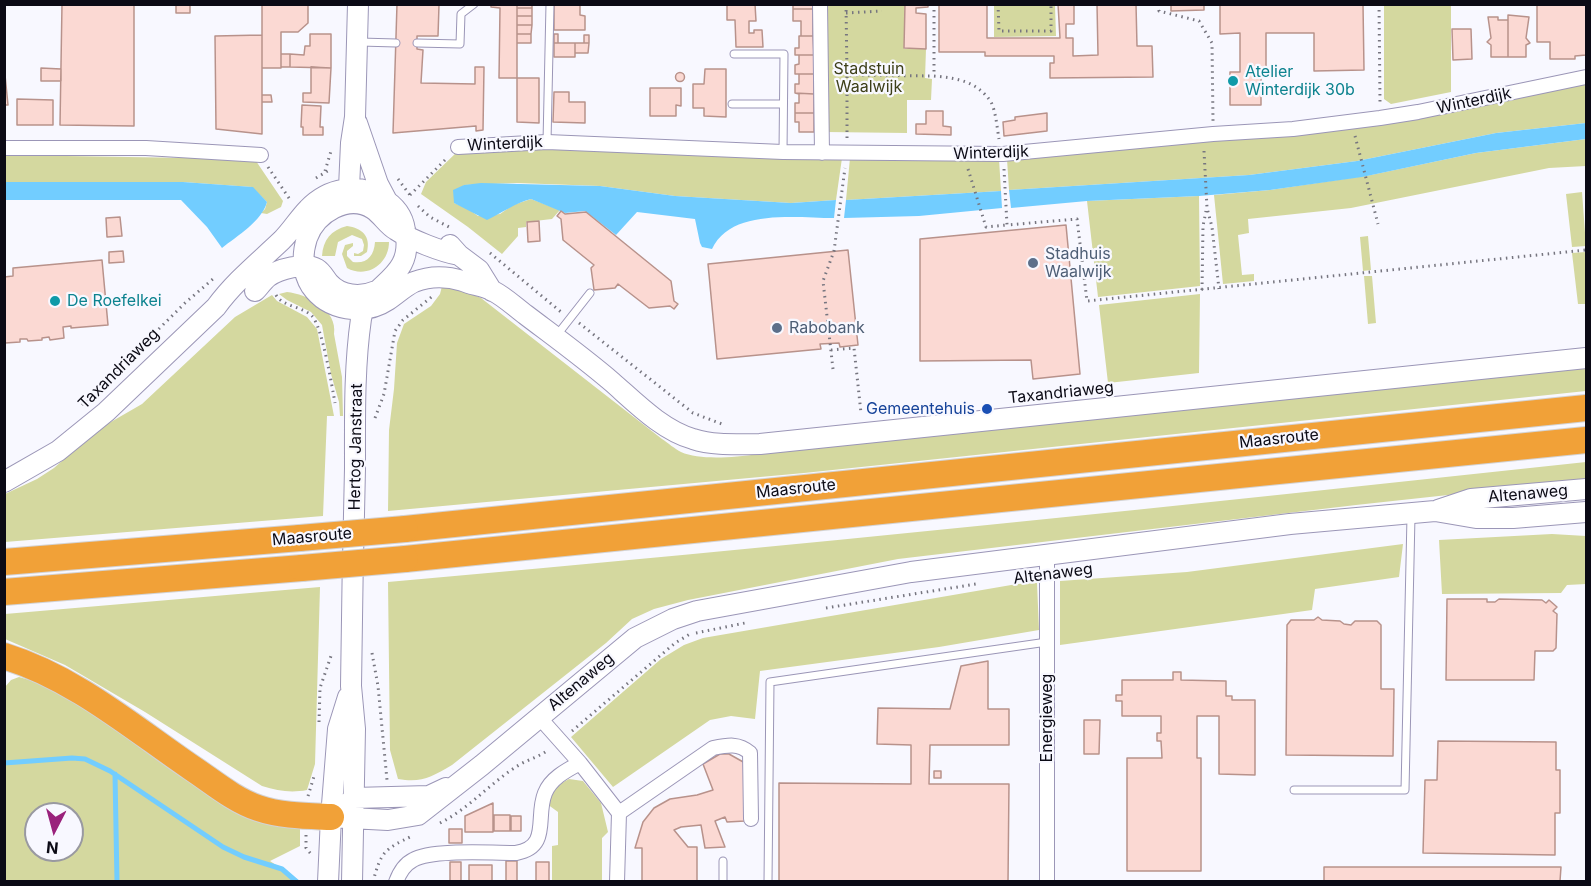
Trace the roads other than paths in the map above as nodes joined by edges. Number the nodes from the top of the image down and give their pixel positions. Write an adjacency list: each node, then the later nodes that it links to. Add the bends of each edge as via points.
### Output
1 (358, 4): 5 (main road)
2 (474, 4): 7 (lane, via 461,14 460,44)
3 (550, 4): 13 (lane)
4 (820, 4): 17 (street)
5 (357, 42): 6 (lane); 12 (main road)
6 (396, 43)
7 (417, 43)
8 (734, 54): 11 (lane, via 784,54)
9 (1587, 77): 17 (street, Winterdijk, via 1418,112 1208,139 1003,154)
10 (732, 104): 11 (lane)
11 (783, 104): 16 (lane)
12 (355, 117): 19 (main road); 20 (main road, via 343,147); 21 (main road)
13 (547, 141): 15 (street, Winterdijk); 16 (street, Winterdijk)
14 (4, 147): 18 (street, via 146,148)
15 (458, 147)
16 (783, 153): 17 (street, Winterdijk)
17 (822, 153)
18 (261, 155)
19 (349, 188): 20 (main road); 21 (main road, via 370,191)
20 (334, 200): 22 (main road, via 370,207 392,228); 23 (main road, via 312,228); 30 (main road, Taxandriaweg, via 297,209 286,236 230,287)
21 (387, 201): 22 (main road)
22 (404, 226): 26 (main road, Taxandriaweg, via 444,252 459,255 479,270); 28 (main road, via 406,247 401,265)
23 (304, 266): 24 (main road); 25 (main road, Taxandriaweg, via 269,276); 28 (main road, via 317,269 344,293)
24 (312, 286): 25 (main road, Taxandriaweg, via 293,280); 29 (main road)
25 (264, 289): 30 (main road, Taxandriaweg)
26 (492, 291): 28 (main road, Taxandriaweg, via 438,277 412,283); 31 (main road, Taxandriaweg)
27 (590, 293): 31 (lane)
28 (380, 299): 29 (main road, via 350,309); 32 (main road, Hertog Janstraat, via 371,336)
29 (336, 306): 32 (main road, Hertog Janstraat)
30 (216, 307): 36 (main road, Taxandriaweg, via 106,412 58,451)
31 (555, 337): 33 (main road, Taxandriaweg, via 664,424 711,444 760,444)
32 (359, 352): 46 (main road, Hertog Janstraat)
33 (1587, 358)
34 (1587, 408): 42 (highway, Maasroute, bridge, via 405,529)
35 (1587, 440): 43 (highway, Maasroute, bridge, via 405,559)
36 (4, 482)
37 (1587, 489): 38 (main road, Altenaweg, via 1471,499)
38 (1435, 512): 39 (main road, Altenaweg, via 1476,518); 40 (main road, Altenaweg)
39 (1587, 512)
40 (1411, 513): 41 (main road, Altenaweg); 50 (lane, via 1405,790)
41 (1047, 554): 44 (street, Energieweg); 47 (main road, Altenaweg, via 911,572 697,611 635,638)
42 (4, 562)
43 (4, 592)
44 (1047, 642): 61 (lane, via 770,682); 62 (street, Energieweg)
45 (6, 660): 53 (highway, via 44,671 88,695 246,803 278,813)
46 (351, 686): 51 (main road, Hertog Janstraat); 53 (main road, Hertog Janstraat, via 338,729)
47 (539, 717): 48 (street, Altenaweg); 49 (main road, Altenaweg)
48 (580, 763): 52 (street, Altenaweg); 58 (street, via 552,781 545,792 537,842 529,851 433,854 413,860)
49 (462, 781): 51 (main road, Altenaweg, via 429,796); 53 (main road, Altenaweg, via 418,815 388,820)
50 (1294, 790)
51 (354, 798): 53 (main road)
52 (619, 813): 54 (street, via 713,748 729,745 744,747 750,753); 59 (street)
53 (342, 818): 56 (main road); 57 (main road)
54 (751, 819)
55 (723, 861): 60 (lane)
56 (328, 882)
57 (352, 882)
58 (396, 882)
59 (617, 882)
60 (723, 882)
61 (768, 882)
62 (1047, 882)

